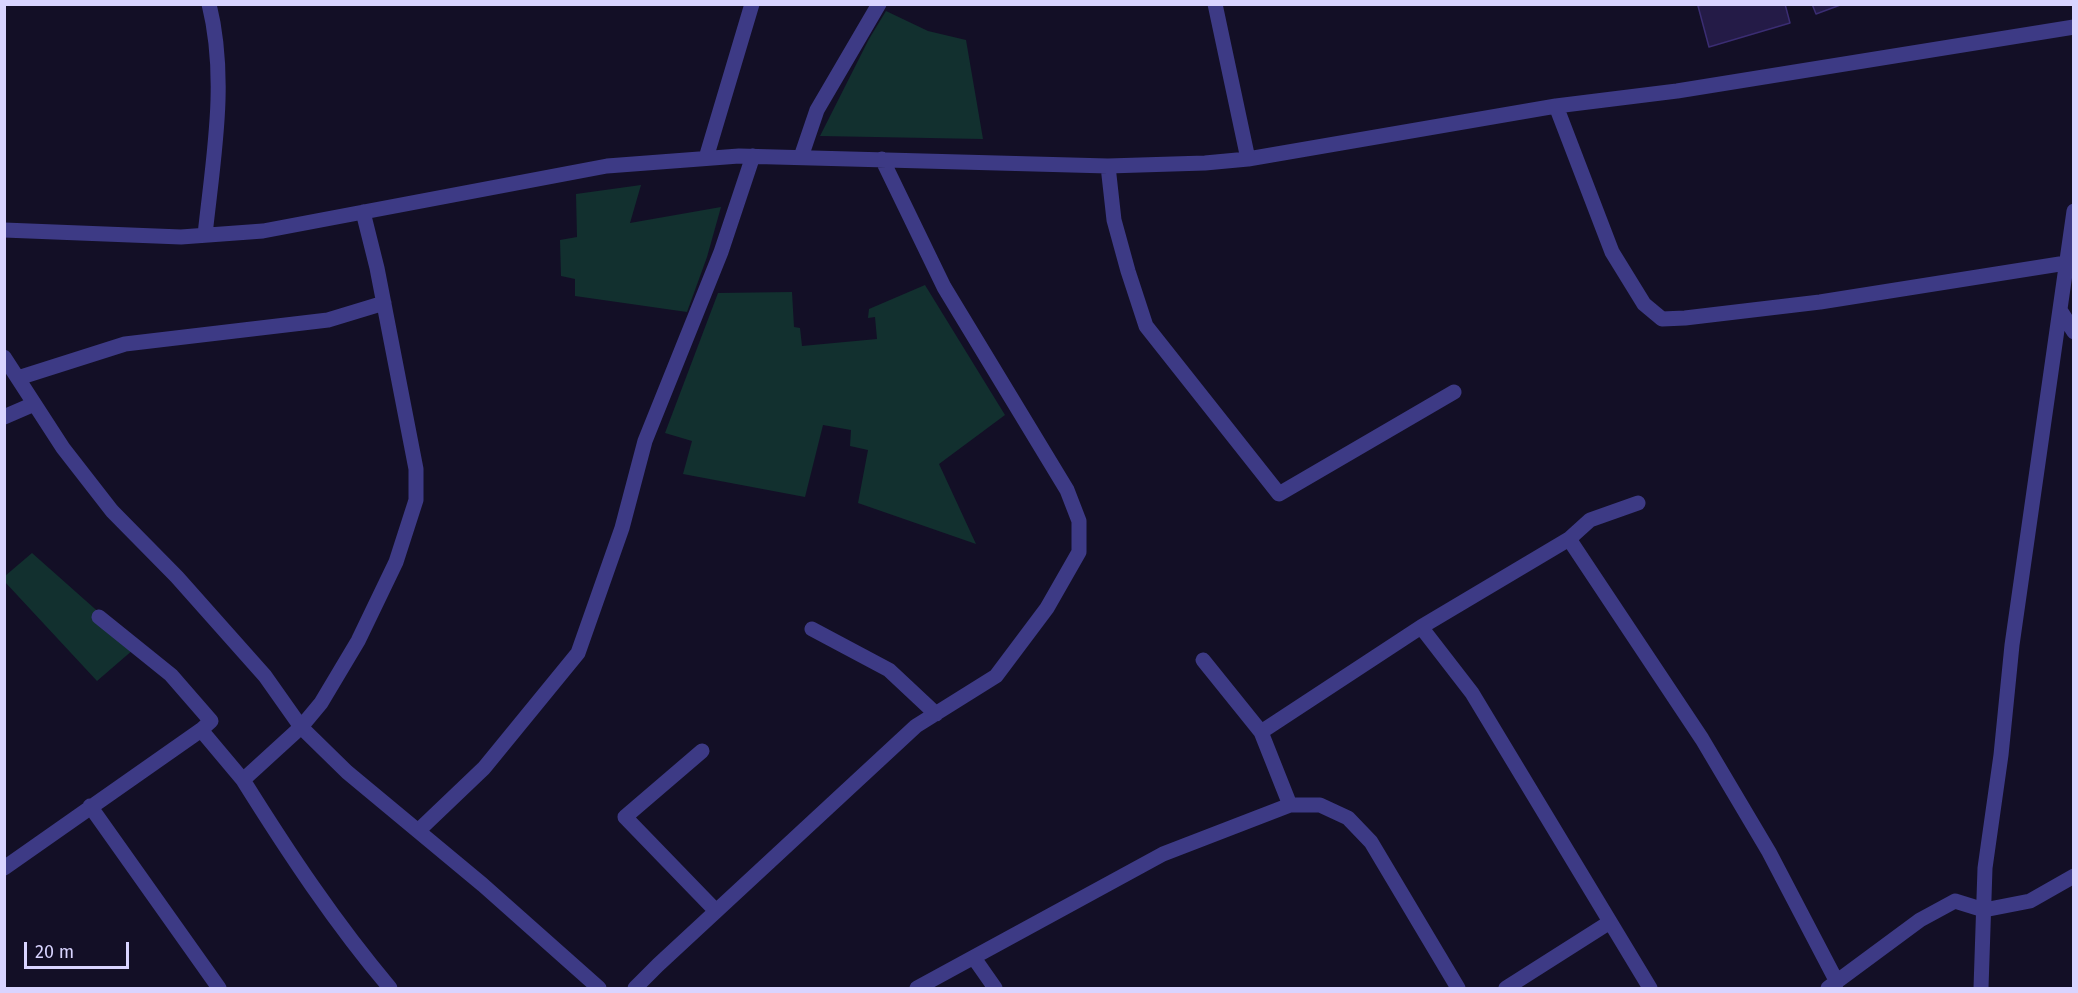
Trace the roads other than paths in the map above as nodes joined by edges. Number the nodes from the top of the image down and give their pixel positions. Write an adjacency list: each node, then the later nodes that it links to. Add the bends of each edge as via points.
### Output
1 (209, 4): 16 (street, via 216,31 219,99)
2 (752, 4): 9 (street)
3 (879, 4): 8 (street, via 817,110)
4 (1215, 4): 11 (street)
5 (2073, 27): 6 (street)
6 (1556, 106): 11 (street); 17 (street, via 1612,252 1644,304 1662,319 1820,302)
7 (753, 156): 8 (street); 9 (street); 40 (street, via 721,252 645,441 622,528 579,653 484,768)
8 (801, 157): 10 (street)
9 (706, 158): 13 (street, via 607,166)
10 (882, 159): 12 (street); 32 (street, via 944,287 1067,490 1079,521 1079,552 1047,608 996,676)
11 (1248, 159): 12 (street)
12 (1108, 166): 23 (street, via 1114,220 1146,326 1279,494)
13 (363, 212): 16 (street, via 263,231); 18 (street)
14 (2073, 217): 17 (street)
15 (4, 230): 16 (street)
16 (205, 235)
17 (2066, 263): 19 (street)
18 (384, 303): 22 (street, via 328,320 125,345); 33 (street, via 416,469 416,500 396,562 358,641 321,703)
19 (2060, 310): 20 (street); 43 (street, via 2012,645 1985,868)
20 (2073, 332)
21 (4, 357): 22 (street)
22 (18, 378): 24 (street)
23 (1454, 392)
24 (34, 404): 25 (street); 33 (street, via 112,512 177,577 265,676)
25 (4, 417)
26 (1638, 503): 27 (street, via 1590,520)
27 (1569, 539): 29 (street); 47 (street, via 1702,739 1769,852)
28 (99, 617): 34 (street, via 171,675 211,721)
29 (1421, 627): 35 (street); 45 (street, via 1472,693)
30 (812, 629): 32 (street, via 889,670)
31 (1203, 660): 35 (street)
32 (936, 714): 44 (street, via 916,726)
33 (301, 727): 37 (street); 40 (street, via 346,772)
34 (201, 730): 37 (street); 39 (street)
35 (1261, 732): 38 (street)
36 (702, 751): 44 (street, via 625,817)
37 (243, 780): 49 (street, via 291,856)
38 (1290, 805): 46 (street, via 1163,854); 54 (street, via 1320,805 1348,818 1371,842)
39 (90, 806): 41 (street); 48 (street)
40 (418, 831): 50 (street)
41 (4, 868)
42 (2073, 876): 43 (street, via 2030,901)
43 (1984, 910): 47 (street, via 1955,901 1920,920); 57 (street)
44 (716, 911): 51 (street)
45 (1611, 922): 55 (street); 56 (street)
46 (974, 958): 52 (street); 53 (street)
47 (1833, 985)
48 (219, 988)
49 (390, 988)
50 (598, 988)
51 (635, 988)
52 (917, 988)
53 (995, 988)
54 (1458, 988)
55 (1506, 988)
56 (1650, 988)
57 (1981, 988)

